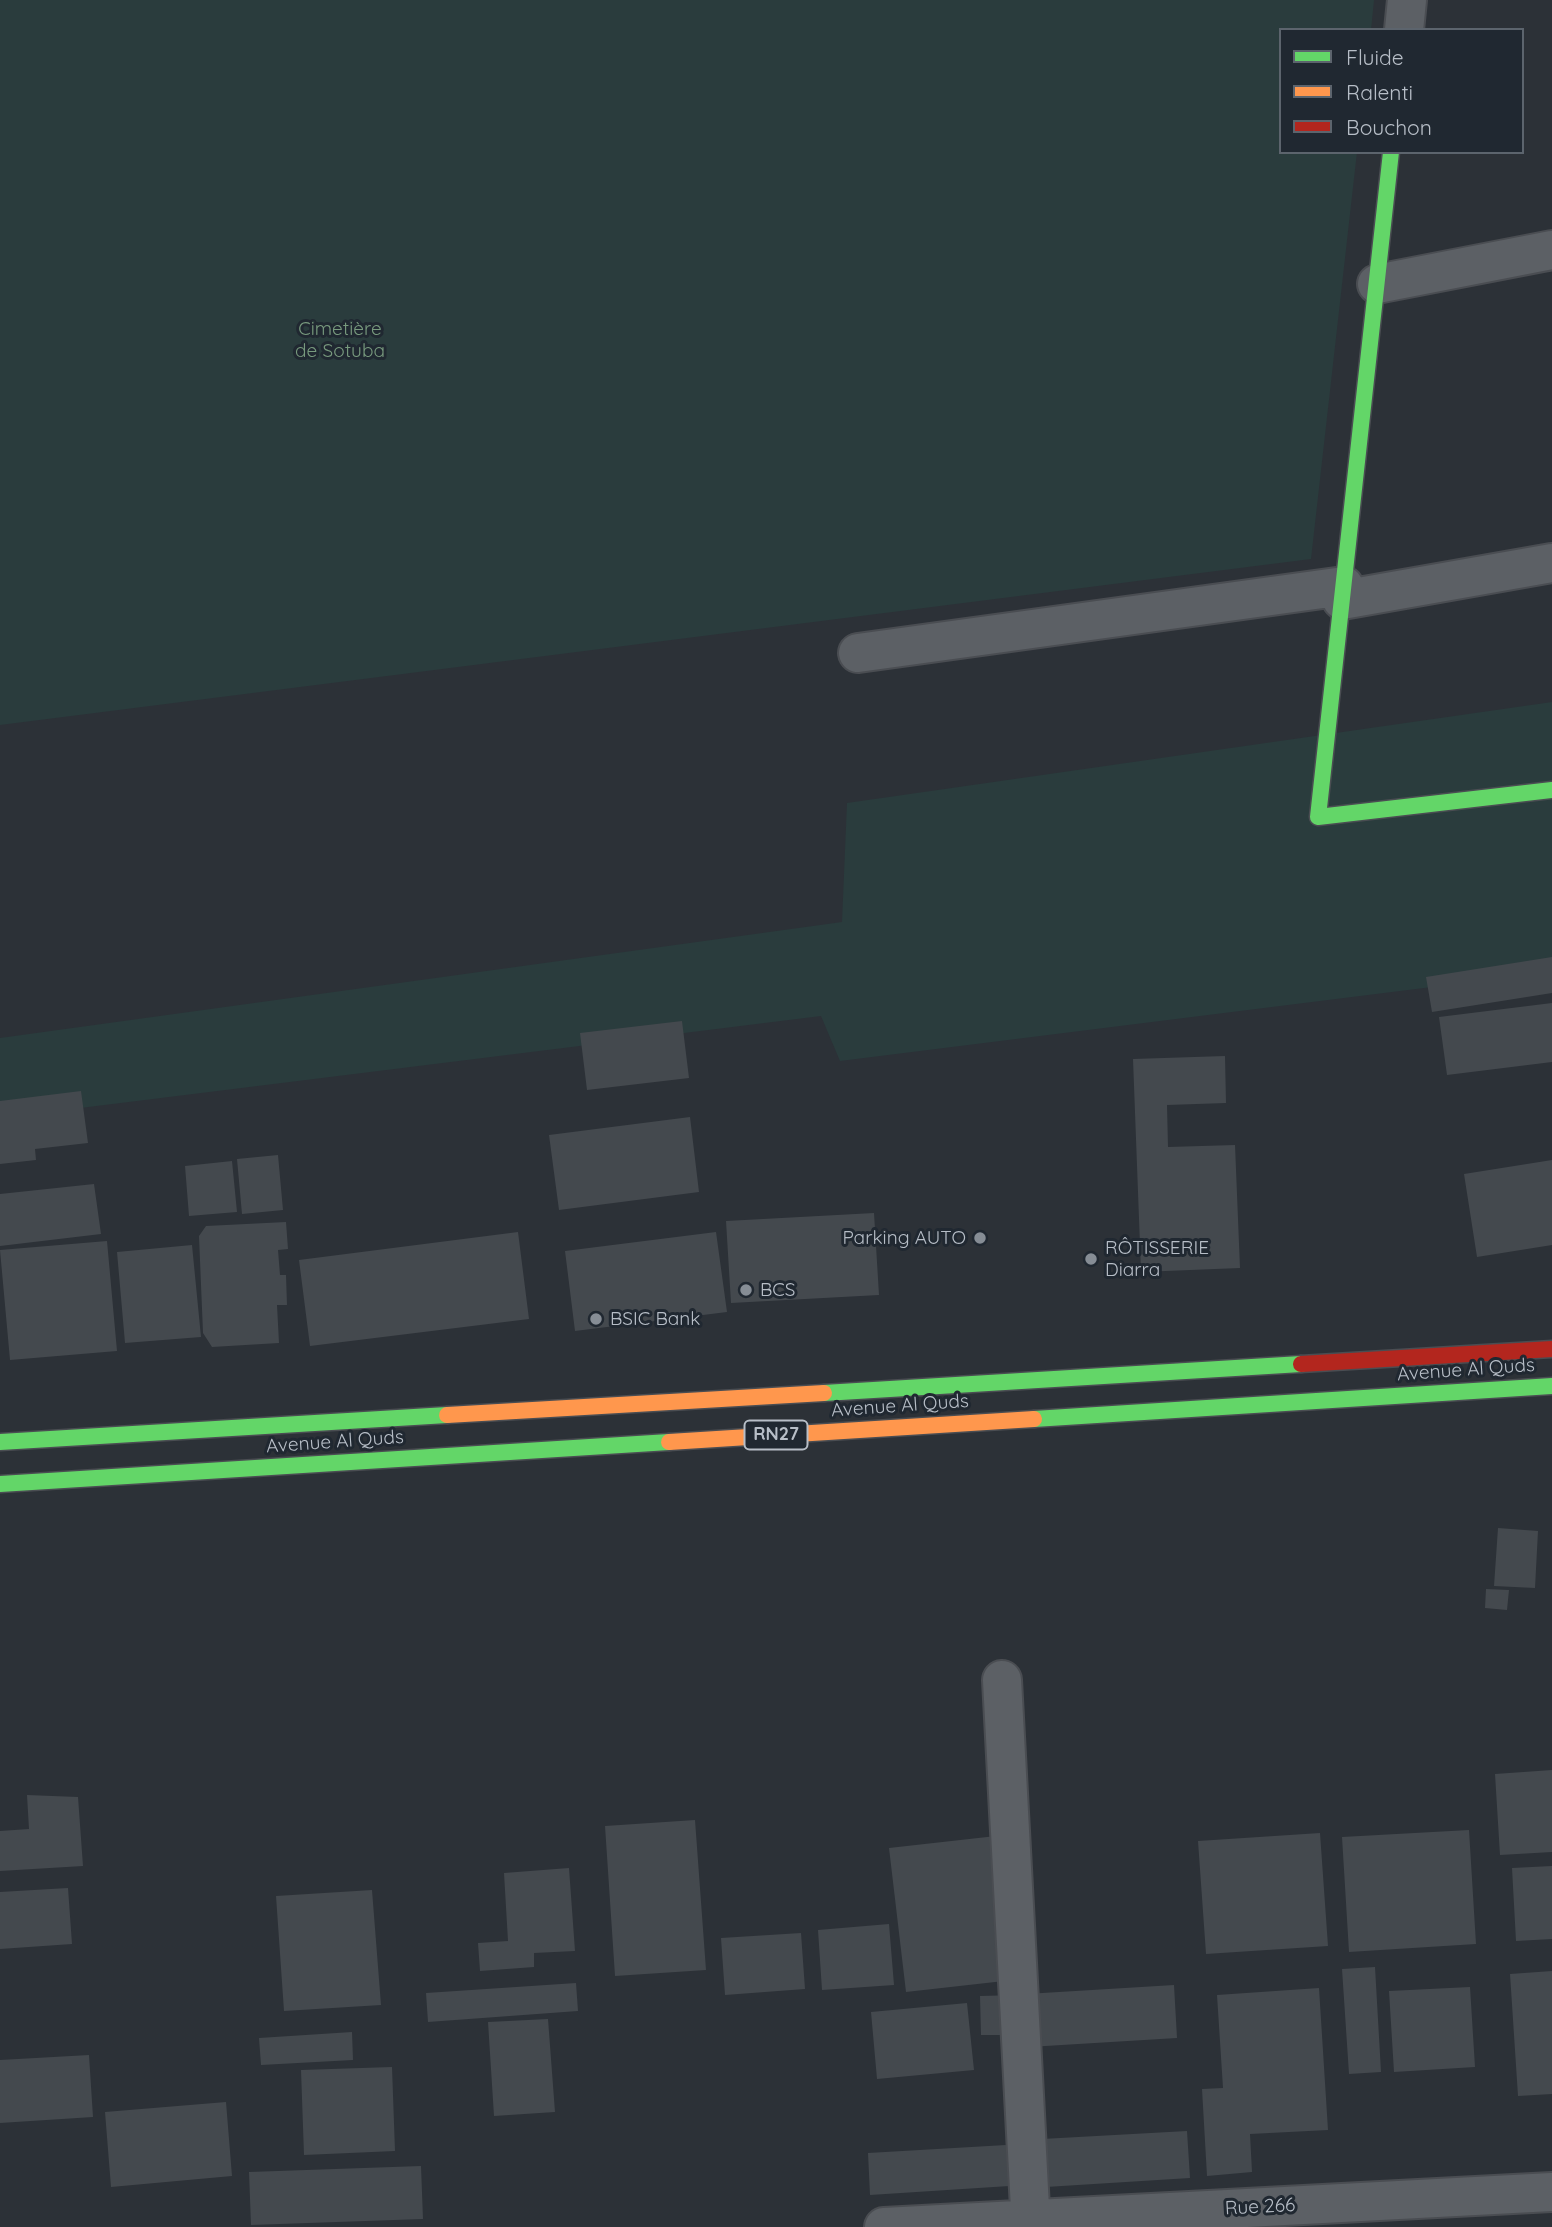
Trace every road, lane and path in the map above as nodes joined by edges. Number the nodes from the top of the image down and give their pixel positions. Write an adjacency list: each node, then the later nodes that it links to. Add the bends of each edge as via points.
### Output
1 (1407, 0): 2 (street)
2 (1404, 28)
3 (1391, 154): 5 (main road)
4 (1552, 250): 5 (street)
5 (1377, 284): 7 (main road)
6 (1552, 563): 7 (street)
7 (1343, 593): 8 (street); 9 (main road, via 1318,817)
8 (858, 653)
9 (1552, 790)
10 (1552, 1349): 12 (main road, Avenue Al Quds / RN27)
11 (1552, 1386): 13 (main road, Avenue Al Quds / RN27)
12 (0, 1442)
13 (0, 1484)
14 (1002, 1680): 16 (street)
15 (1552, 2192): 16 (street, Rue 266)
16 (1031, 2223): 17 (street, Rue 266)
17 (884, 2227)

